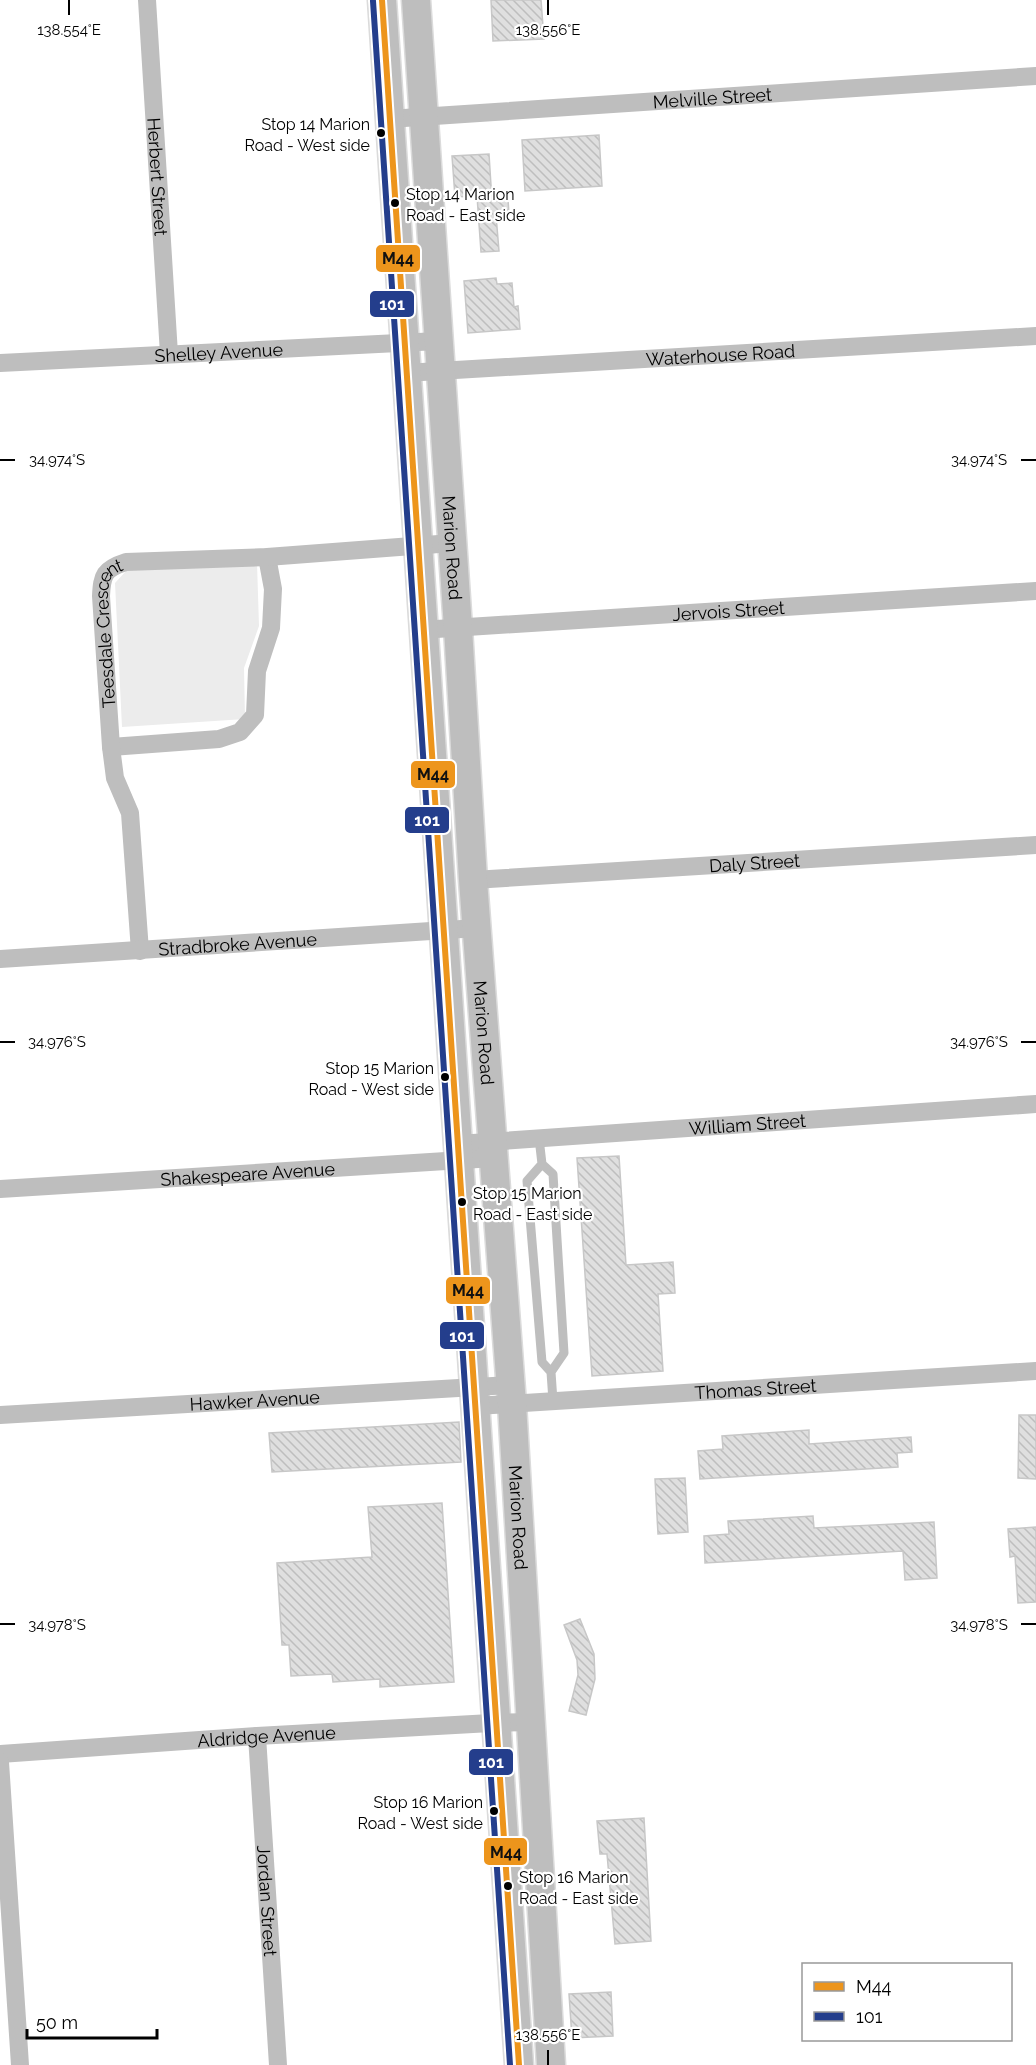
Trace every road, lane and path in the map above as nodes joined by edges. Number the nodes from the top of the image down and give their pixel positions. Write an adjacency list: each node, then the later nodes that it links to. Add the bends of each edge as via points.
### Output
1 (147, 0): 10 (street, Herbert Street)
2 (382, 0): 6 (main road, Marion Road)
3 (416, 0): 5 (main road, Marion Road)
4 (1036, 76): 5 (street, Melville Street)
5 (425, 116): 6 (street, Melville Street); 8 (main road, Marion Road)
6 (389, 119): 9 (main road, Marion Road)
7 (1036, 336): 12 (street, Waterhouse Road)
8 (438, 340): 9 (street, Shelley Avenue); 12 (main road, Marion Road)
9 (404, 343): 10 (street, Shelley Avenue); 13 (main road, Marion Road)
10 (169, 354): 11 (street, Shelley Avenue)
11 (0, 363)
12 (441, 370): 13 (street, Waterhouse Road); 14 (main road, Marion Road)
13 (405, 373): 15 (main road, Marion Road)
14 (453, 543): 15 (street, Teesdale Crescent); 18 (main road, Marion Road)
15 (416, 546): 16 (street, Teesdale Crescent); 19 (main road, Marion Road)
16 (267, 557): 20 (street, via 273,589 271,628 257,671 255,715 240,732 219,739); 20 (street, Teesdale Crescent, via 126,561 112,566 102,578)
17 (1036, 591): 18 (street, Jervois Street)
18 (459, 628): 19 (street, Jervois Street); 22 (main road, Marion Road)
19 (421, 630): 24 (main road, Marion Road)
20 (111, 747): 25 (street, Teesdale Crescent, via 115,778 130,813)
21 (1036, 845): 22 (street, Daly Street)
22 (473, 880): 23 (main road, Marion Road)
23 (477, 928): 24 (street, Stradbroke Avenue); 29 (main road, Marion Road)
24 (445, 932): 25 (street, Stradbroke Avenue); 30 (main road, Marion Road)
25 (140, 951): 26 (street, Stradbroke Avenue)
26 (0, 959)
27 (1036, 1104): 28 (street, William Street)
28 (540, 1138): 29 (street, William Street); 31 (lane)
29 (494, 1150): 30 (street, William Street); 35 (main road, Marion Road)
30 (458, 1152): 32 (street, Shakespeare Avenue); 36 (main road, Marion Road)
31 (542, 1164): 34 (lane, via 553,1174 564,1353); 34 (lane, via 527,1181 542,1362)
32 (0, 1189)
33 (1036, 1371): 37 (street, Thomas Street)
34 (551, 1372): 37 (lane)
35 (511, 1394): 36 (street, Thomas Street); 37 (street, Thomas Street); 40 (main road, Marion Road)
36 (475, 1397): 38 (street, Hawker Avenue); 39 (main road, Marion Road)
37 (553, 1401)
38 (0, 1415)
39 (498, 1722): 40 (street, Aldridge Avenue); 41 (street, Aldridge Avenue); 46 (main road, Marion Road)
40 (532, 1722): 47 (main road, Marion Road)
41 (257, 1736): 42 (street, Aldridge Avenue); 45 (street, Jordan Street)
42 (0, 1754)
43 (0, 1762): 44 (street)
44 (20, 2065)
45 (278, 2065)
46 (519, 2065)
47 (551, 2065)

